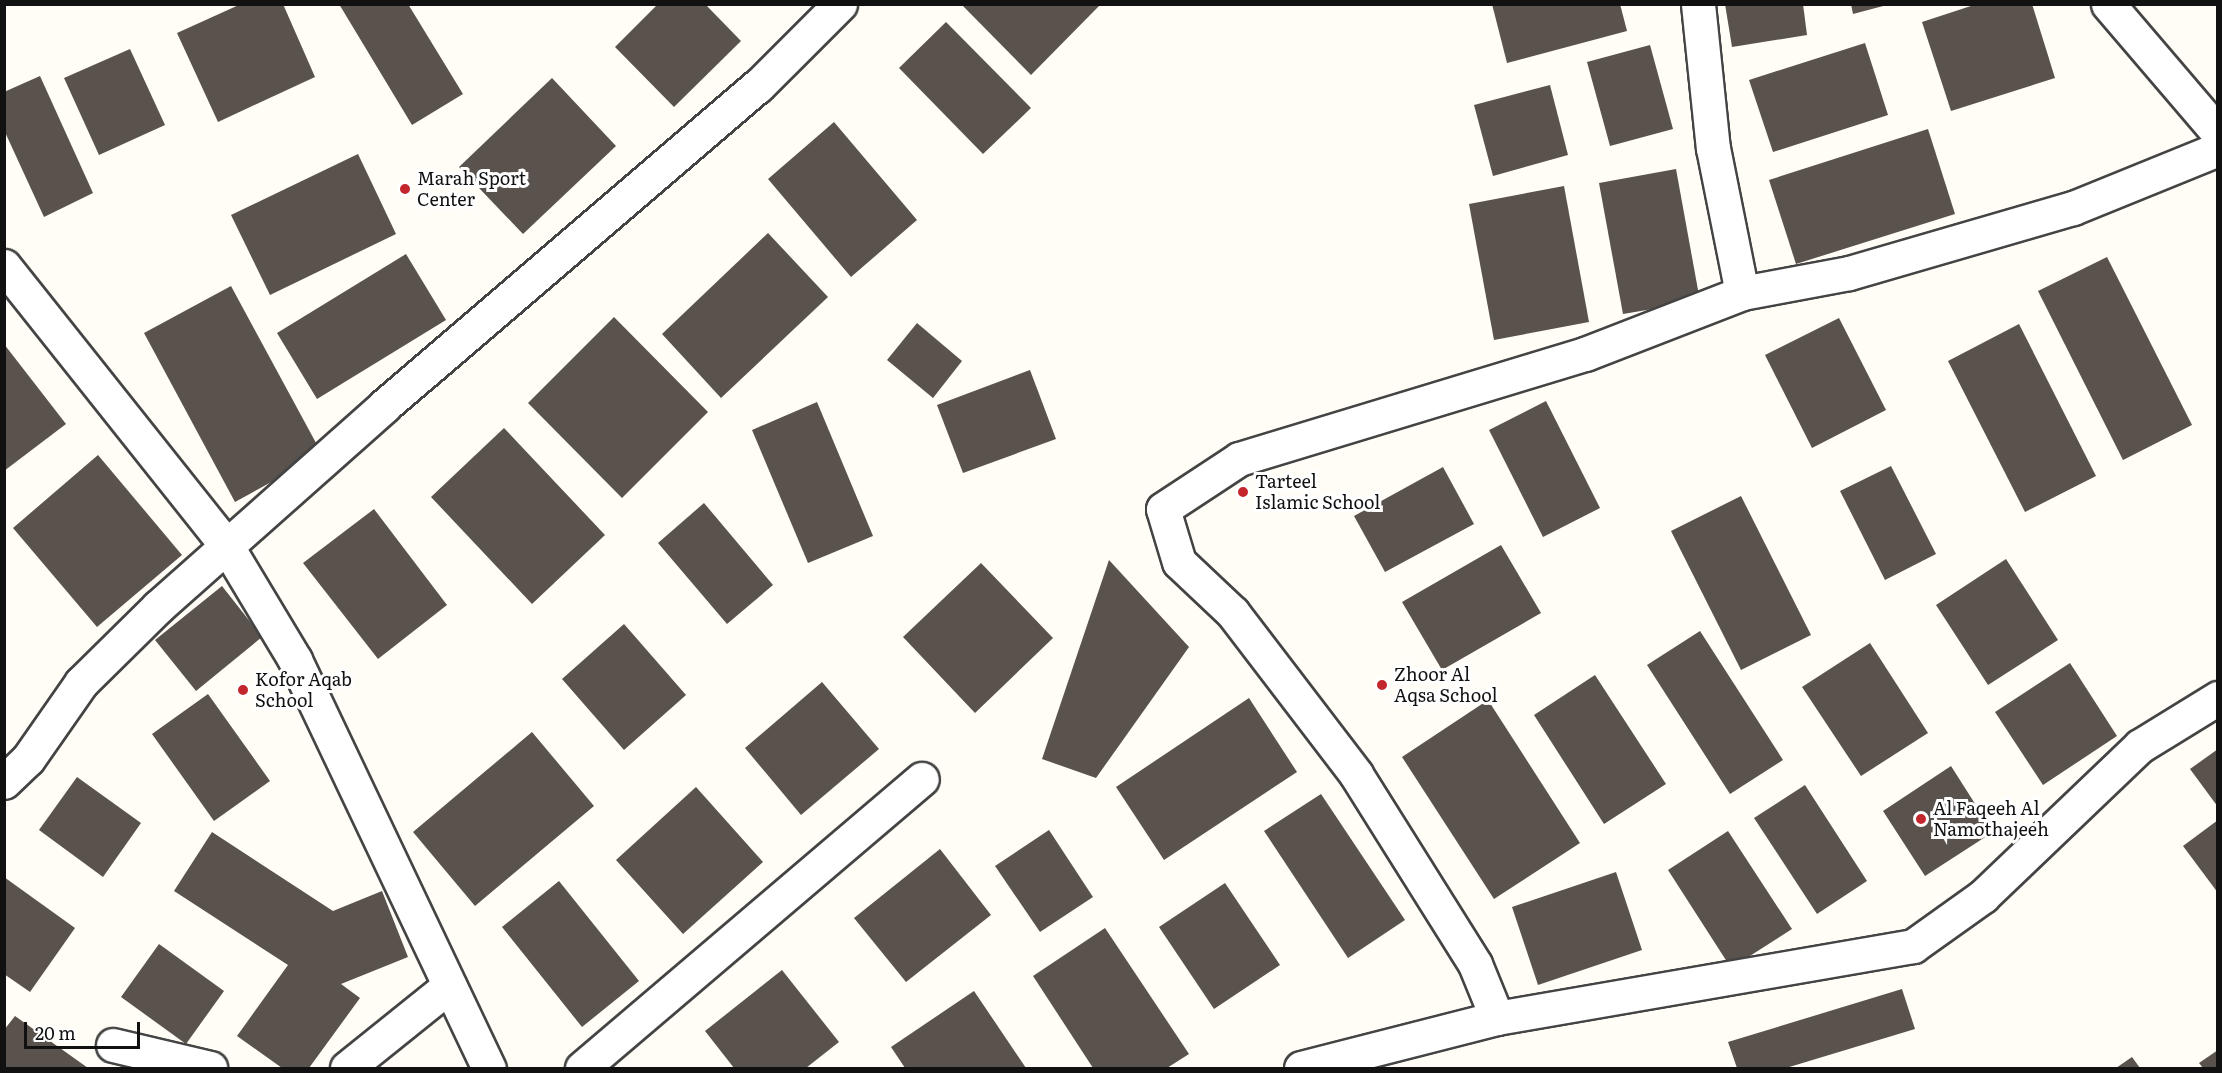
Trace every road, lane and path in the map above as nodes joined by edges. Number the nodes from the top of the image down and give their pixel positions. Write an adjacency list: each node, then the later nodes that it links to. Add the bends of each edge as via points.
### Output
1 (840, 4): 8 (street, via 758,86)
2 (1698, 4): 7 (street, via 1713,148)
3 (2108, 4): 4 (street)
4 (2217, 133)
5 (2217, 149): 7 (street, via 2073,208 1849,273)
6 (4, 266): 8 (street)
7 (1742, 293): 13 (street, via 1585,354 1239,459 1163,509 1179,562 1233,614 1356,774 1475,964)
8 (226, 545): 11 (street, via 81,683 28,759); 12 (street, via 295,660)
9 (2217, 698): 13 (street, via 2140,746 1983,896 1913,946)
10 (922, 779): 18 (street)
11 (4, 782)
12 (449, 986): 16 (street); 17 (street)
13 (1497, 1018): 19 (street)
14 (113, 1045): 15 (street)
15 (210, 1068)
16 (347, 1068)
17 (489, 1068)
18 (582, 1068)
19 (1301, 1068)

